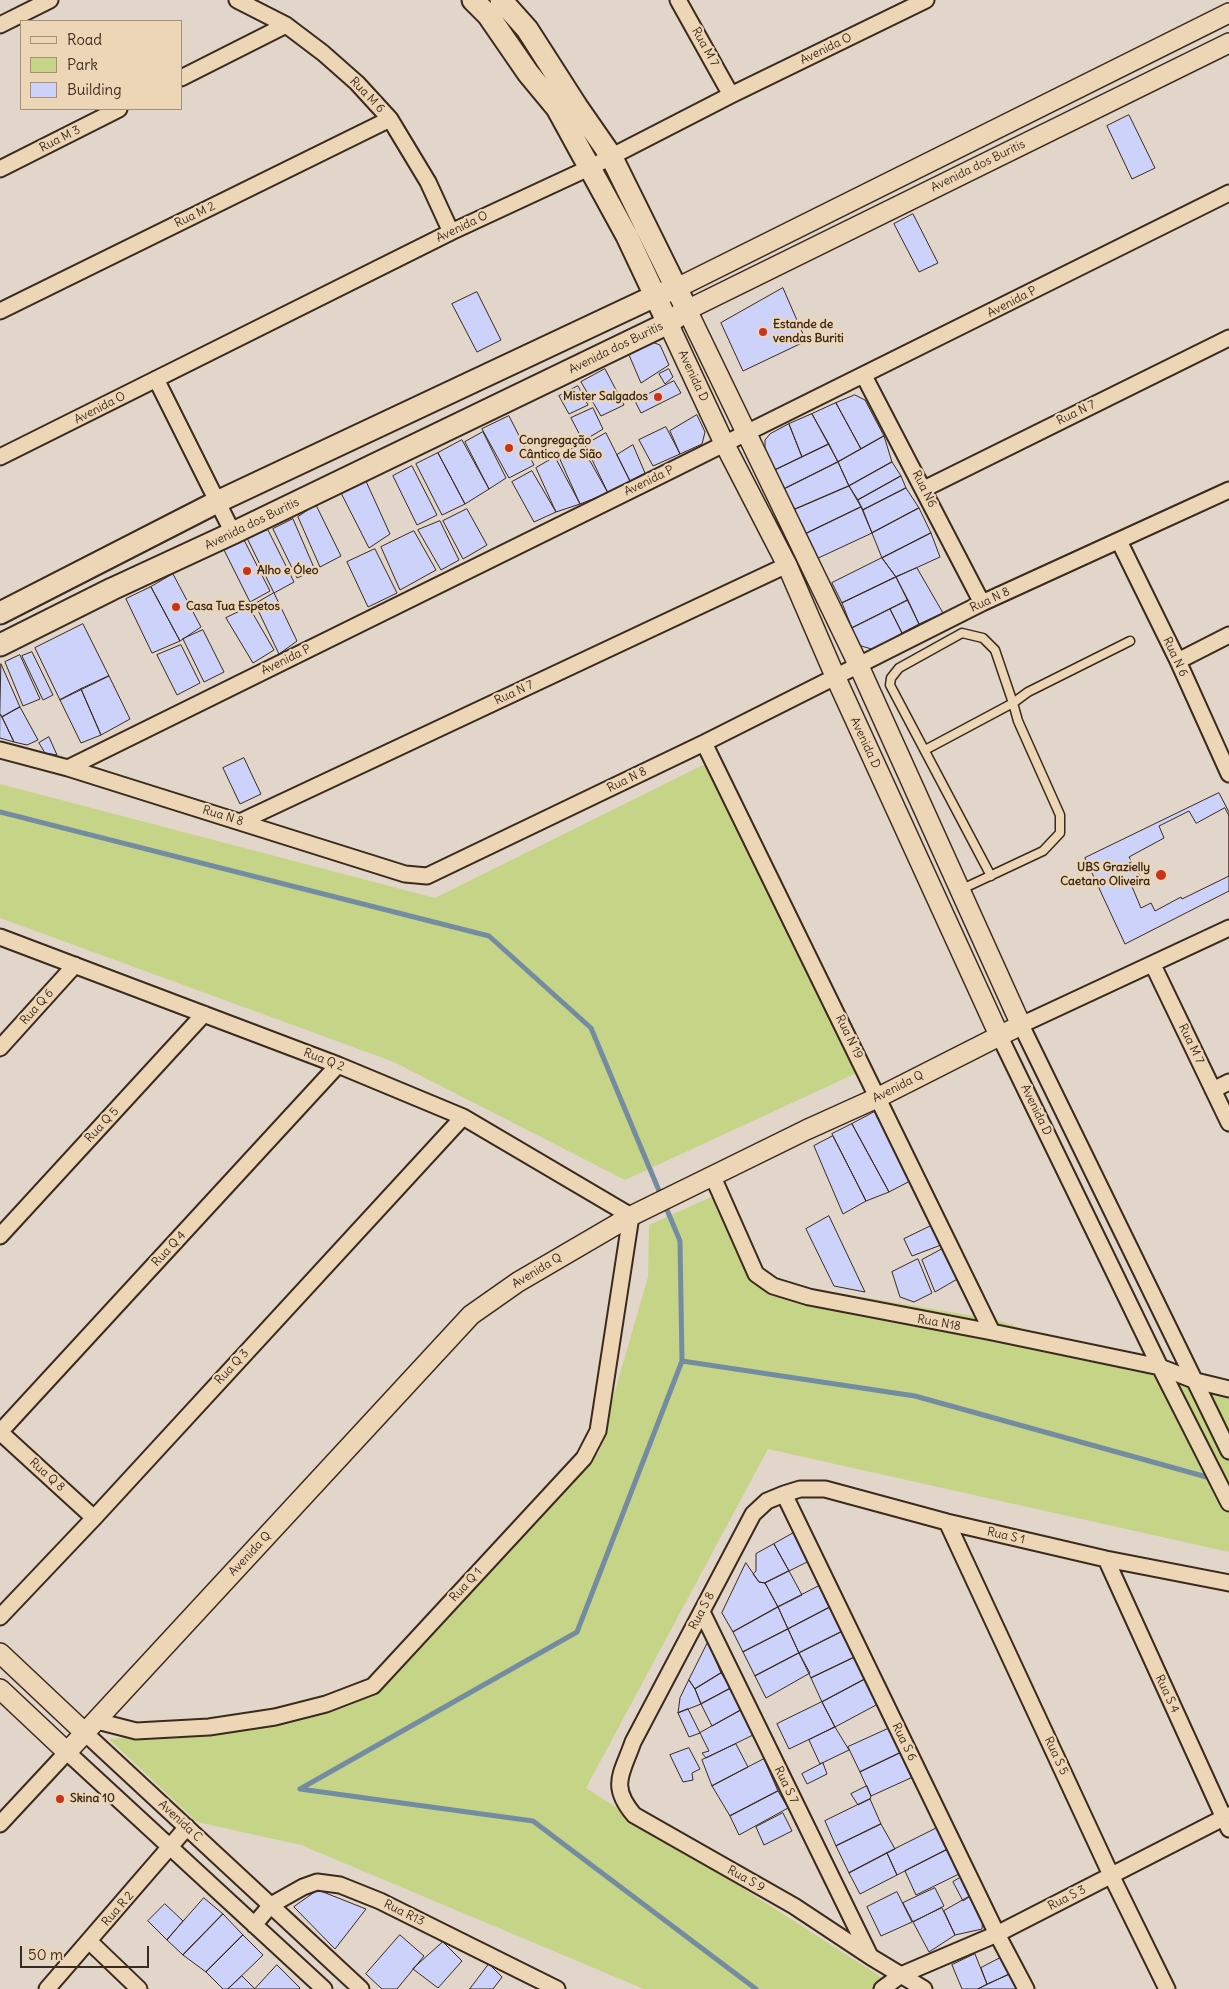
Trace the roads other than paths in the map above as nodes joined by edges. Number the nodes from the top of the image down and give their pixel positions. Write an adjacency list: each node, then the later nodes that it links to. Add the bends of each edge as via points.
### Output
1 (50, 0): 8 (street)
2 (237, 0): 9 (street, Rua M 6)
3 (473, 0): 16 (main road, Avenida D, via 488,15 557,108)
4 (501, 0): 15 (main road, Avenida D, via 527,29)
5 (678, 0): 12 (street, Rua M 7)
6 (926, 0): 12 (street, Avenida O)
7 (1229, 13): 20 (street, Avenida dos Buritis)
8 (0, 25)
9 (286, 25): 11 (street); 14 (street, Rua M 6, via 323,52)
10 (1229, 43): 22 (street, Avenida dos Buritis)
11 (182, 77)
12 (732, 95): 15 (street, Avenida O)
13 (117, 110): 17 (street, Rua M 3)
14 (390, 118): 19 (street, Rua M 6, via 428,182); 23 (street, Rua M 2)
15 (612, 156): 16 (street, Avenida O); 20 (main road, Avenida D)
16 (591, 167): 19 (street, Avenida O); 21 (main road, Avenida D)
17 (0, 169)
18 (1229, 193): 26 (street, Avenida P)
19 (452, 232): 27 (street, Avenida O)
20 (677, 288): 21 (main road, Avenida dos Buritis); 22 (main road, Avenida D)
21 (654, 296): 24 (main road, Avenida D); 33 (main road, Avenida dos Buritis)
22 (687, 310): 24 (main road, Avenida dos Buritis); 28 (street, Avenida D)
23 (0, 311)
24 (668, 323): 29 (street, Avenida D); 34 (main road, Avenida dos Buritis)
25 (1229, 338): 31 (street, Rua N 7)
26 (864, 376): 28 (street, Avenida P); 31 (street, Rua N6)
27 (156, 379): 30 (street, Avenida O); 33 (street)
28 (746, 432): 29 (street, Avenida P); 43 (street, Avenida D)
29 (724, 443): 36 (street, Avenida D); 49 (street, Avenida P)
30 (0, 457)
31 (924, 489): 37 (street, Rua N6)
32 (1229, 490): 35 (street, Rua N 8)
33 (216, 502): 34 (street); 38 (main road, Avenida dos Buritis)
34 (233, 534): 41 (main road, Avenida dos Buritis)
35 (1119, 541): 37 (street, Rua N 8); 42 (street, Rua N 6)
36 (787, 565): 44 (street, Avenida D); 51 (street, Rua N 7)
37 (982, 603): 43 (street, Rua N 8)
38 (0, 613)
39 (1229, 635): 42 (street)
40 (1130, 641): 45 (lane, via 1028,692)
41 (0, 645)
42 (1178, 661): 50 (street, Rua N 6)
43 (858, 664): 44 (street, Rua N 8); 53 (street, Avenida D)
44 (835, 676): 46 (street, Rua N 8); 60 (street, Avenida D)
45 (1013, 703): 48 (lane); 48 (lane, via 995,650 983,638 962,633 899,668 891,678 890,685); 52 (lane, via 1060,815 1060,833 1043,851)
46 (704, 743): 51 (street, Rua N 8, via 427,876 405,874); 65 (street, Rua N 19)
47 (0, 750): 49 (street, Rua N 8)
48 (925, 750): 52 (lane)
49 (68, 768): 51 (street, Rua N 8)
50 (1229, 774)
51 (242, 821)
52 (991, 876): 53 (lane)
53 (960, 890): 59 (street, Avenida D)
54 (1229, 928): 56 (street, Avenida Q)
55 (0, 937): 57 (street, Rua Q 2)
56 (1153, 965): 59 (street, Avenida Q); 64 (street, Rua M 7)
57 (75, 966): 58 (street, Rua Q 2); 61 (street, Rua Q 6)
58 (204, 1014): 62 (street, Rua Q 2); 70 (street, Rua Q 5)
59 (1021, 1025): 60 (street, Avenida Q); 73 (street, Avenida D)
60 (999, 1035): 65 (street, Avenida Q); 72 (street, Avenida D)
61 (0, 1048)
62 (338, 1065): 66 (street, Rua Q 2); 75 (street, Rua Q 4)
63 (1229, 1082): 64 (street)
64 (1213, 1090): 67 (street, Rua M 7)
65 (878, 1097): 68 (street, Avenida Q); 71 (street, Rua N 19)
66 (463, 1117): 69 (street, Rua Q 2); 79 (street, Rua Q 3)
67 (1229, 1123)
68 (712, 1177): 69 (street, Avenida Q); 71 (street, Rua N18, via 756,1274 767,1283 809,1298)
69 (632, 1216): 87 (street, Avenida Q, via 518,1282 471,1315); 87 (street, Rua Q 1, via 598,1430 591,1446 584,1458 373,1686 326,1704 209,1727 136,1731)
70 (0, 1236)
71 (992, 1332): 72 (street, Rua N18)
72 (1160, 1367): 73 (street, Rua N18); 78 (street, Avenida D)
73 (1196, 1381): 74 (street, Rua N18); 76 (street, Avenida D)
74 (1229, 1388)
75 (0, 1432): 79 (street, Rua Q 8)
76 (1229, 1451)
77 (784, 1494): 80 (street, Rua S 1, via 800,1489 826,1489); 83 (street, Rua S 8, via 767,1501 753,1514); 97 (street, Rua S 6)
78 (1229, 1503)
79 (94, 1518): 84 (street, Rua Q 3)
80 (947, 1522): 81 (street, Rua S 1); 94 (street, Rua S 5)
81 (1106, 1560): 82 (street, Rua S 1); 90 (street, Rua S 4)
82 (1229, 1583)
83 (702, 1612): 88 (street, Rua S 8); 99 (street, Rua S 7)
84 (0, 1617)
85 (0, 1653): 87 (street, Avenida C)
86 (0, 1690): 89 (street)
87 (91, 1727): 89 (street, Avenida Q); 92 (street, Avenida C)
88 (633, 1742): 99 (street, Rua S 9, via 621,1774 619,1790 634,1815 794,1906)
89 (67, 1752): 91 (street, Avenida Q); 93 (street)
90 (1227, 1821): 94 (street, Rua S 3)
91 (0, 1824)
92 (187, 1827): 93 (street, Rua R 2); 95 (street, Avenida C)
93 (170, 1848): 96 (street); 98 (street, Rua R 2)
94 (1111, 1875): 97 (street, Rua S 3); 109 (street, Rua S 5)
95 (272, 1905): 96 (street, Rua R13); 104 (street, Avenida C); 105 (street, Rua R13, via 316,1882 340,1885 380,1901)
96 (254, 1925): 103 (street)
97 (997, 1934): 100 (street, Rua S 3); 108 (street, Rua S 6)
98 (90, 1942): 101 (street, Rua R 2); 102 (street)
99 (871, 1957): 100 (street, Rua S 9)
100 (902, 1975): 106 (street, Rua S 3); 107 (street, Rua S 9)
101 (47, 1989)
102 (139, 1989)
103 (324, 1989)
104 (361, 1989)
105 (557, 1989)
106 (882, 1989)
107 (924, 1989)
108 (1026, 1989)
109 (1167, 1989)

